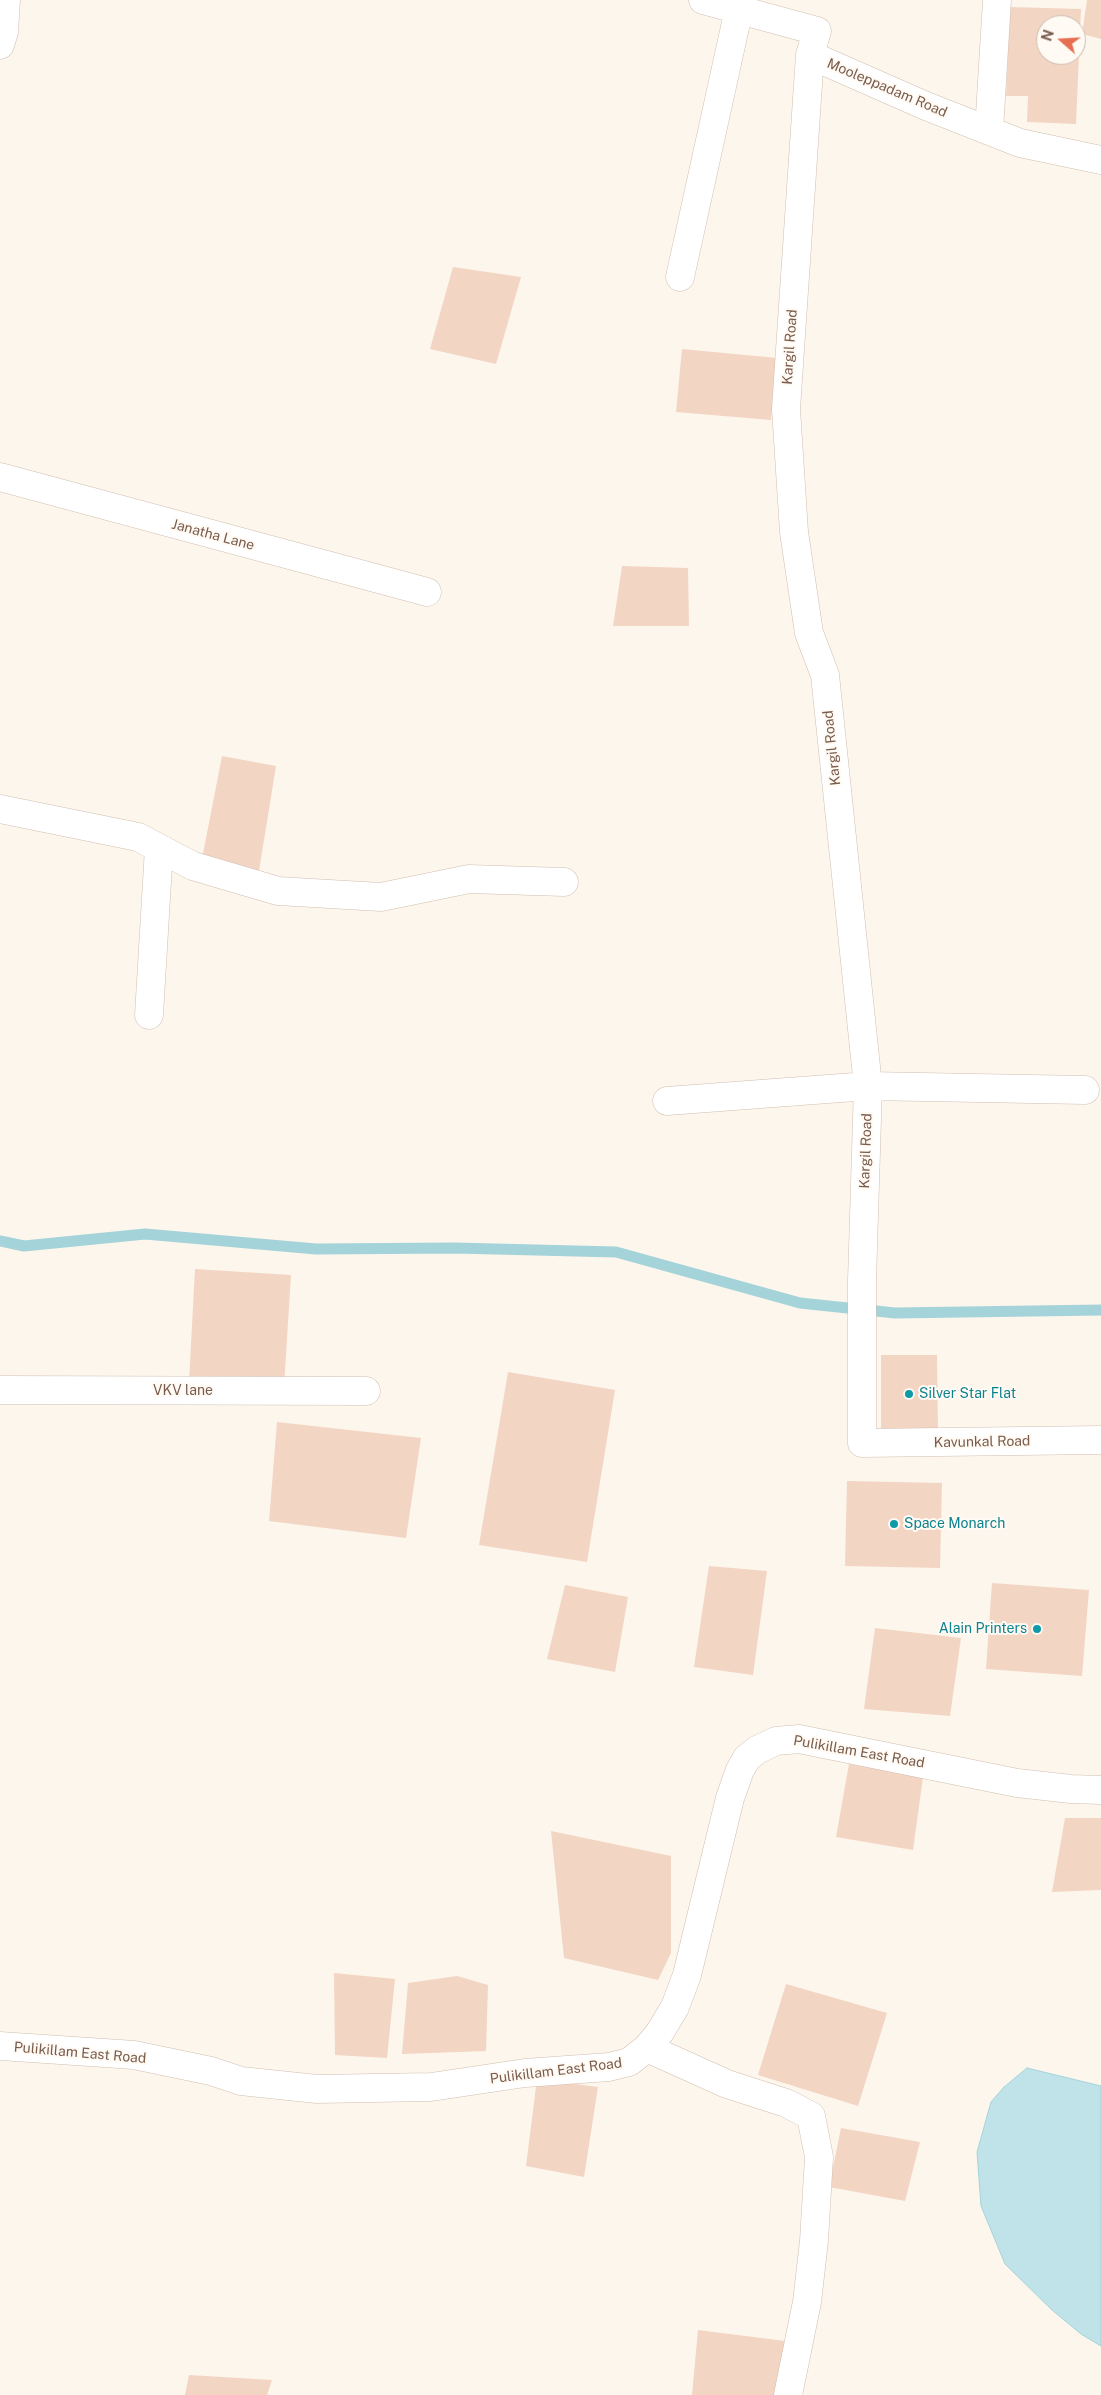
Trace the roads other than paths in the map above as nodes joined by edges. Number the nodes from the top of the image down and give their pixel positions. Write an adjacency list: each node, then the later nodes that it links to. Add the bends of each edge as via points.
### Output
1 (6, 0): 5 (street)
2 (703, 0): 4 (street, Mooleppadam Road)
3 (997, 0): 7 (street)
4 (739, 9): 6 (street, Mooleppadam Road, via 817,30); 9 (street)
5 (0, 45)
6 (810, 55): 7 (street, Mooleppadam Road); 16 (street, Kargil Road, via 786,409 794,532 809,632 825,676)
7 (989, 131): 8 (street, Mooleppadam Road, via 1020,143)
8 (1101, 160)
9 (680, 277)
10 (0, 477): 11 (street, Janatha Lane)
11 (427, 592)
12 (0, 809): 13 (street, via 138,837)
13 (159, 848): 14 (street, via 193,866 278,891 381,897 469,879); 15 (street)
14 (564, 882)
15 (149, 1015)
16 (868, 1086): 17 (street); 18 (street); 22 (street, Kargil Road, via 862,1281)
17 (1085, 1090)
18 (667, 1101)
19 (0, 1390): 20 (street, VKV lane)
20 (366, 1391)
21 (1101, 1440): 22 (street, Kavunkal Road)
22 (862, 1443)
23 (1101, 1790): 25 (street, Pulikillam East Road, via 1017,1783 799,1739 776,1740 757,1750 740,1770 730,1798 687,1975 675,2007)
24 (0, 2046): 25 (street, Pulikillam East Road, via 134,2055 211,2071 241,2081 317,2089 431,2087 525,2073 609,2067 629,2062)
25 (647, 2048): 26 (street, via 727,2084 786,2103 810,2116 819,2157 814,2241 807,2302)
26 (788, 2395)

